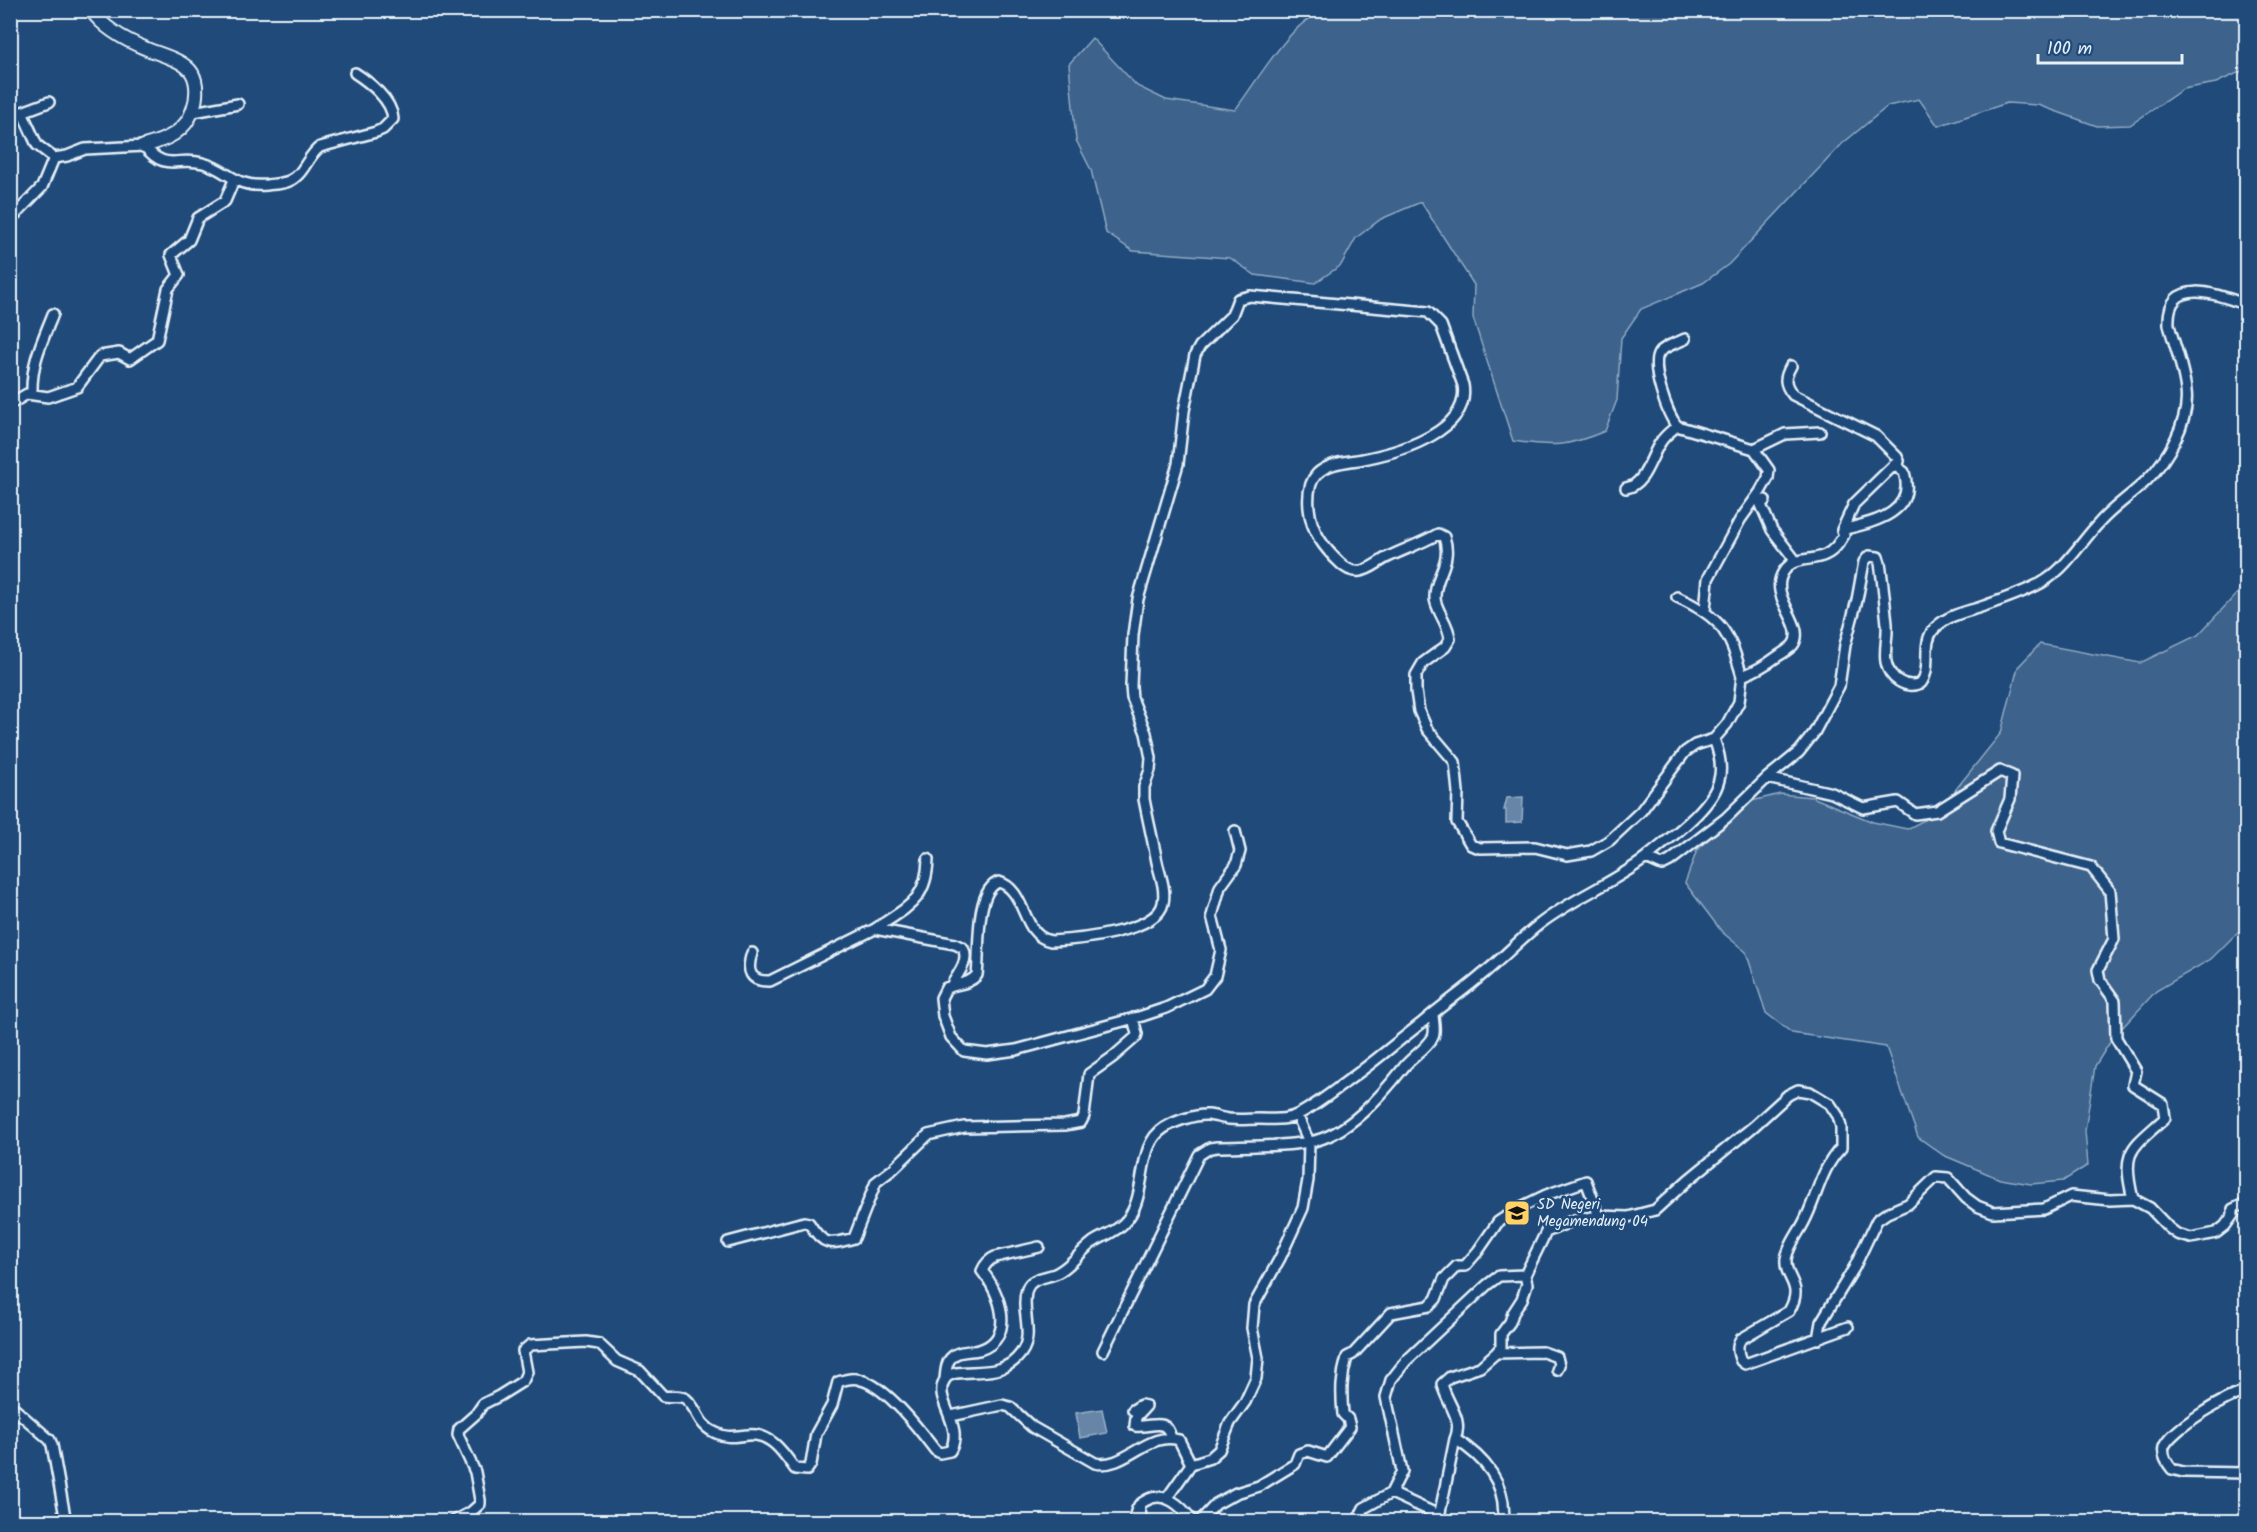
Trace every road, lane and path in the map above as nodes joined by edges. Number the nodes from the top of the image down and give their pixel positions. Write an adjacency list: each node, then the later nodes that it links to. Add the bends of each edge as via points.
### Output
1 (91, 10): 6 (street, via 117,34 191,72 196,90)
2 (355, 73): 10 (street, via 389,105 393,119 389,124 376,132 320,147 289,181 256,186)
3 (49, 102): 5 (street)
4 (238, 104): 6 (street)
5 (22, 112): 7 (street); 9 (street, via 37,145)
6 (193, 112): 8 (street, via 181,130)
7 (10, 118)
8 (144, 146): 9 (street, via 91,148); 10 (street, via 165,162 206,164)
9 (54, 158): 11 (street, via 42,187)
10 (234, 180): 16 (street, via 225,201 198,218 189,240 171,255 180,275 168,289 157,340 130,359 119,352 100,356 77,387 48,397)
11 (10, 220)
12 (2247, 305): 30 (street, via 2195,291 2181,293 2174,301 2169,325 2187,393 2176,438 2166,457 2149,478 2103,518 2053,576 1936,626 1927,644 1924,678 1914,686 1901,683 1889,669 1880,563 1875,555 1866,558 1839,686 1814,733 1799,752)
13 (53, 314): 16 (street, via 34,360)
14 (1685, 339): 18 (street, via 1662,350 1657,363 1663,400)
15 (1791, 366): 21 (street, via 1785,381 1793,395 1876,436 1897,457 1899,461)
16 (32, 394): 17 (street)
17 (10, 404)
18 (1677, 426): 20 (street); 22 (street, via 1661,440 1640,481)
19 (1820, 432): 20 (street, via 1785,434)
20 (1755, 449): 27 (street, via 1769,470 1768,478 1708,579)
21 (1894, 465): 24 (street, via 1854,504); 24 (street, via 1904,472 1907,490 1897,508 1874,522)
22 (1626, 488)
23 (1765, 500): 25 (street, via 1761,505 1768,522)
24 (1842, 530): 25 (street, via 1844,535 1833,550)
25 (1795, 560): 28 (street, via 1782,573 1780,583 1783,602 1796,628 1795,641 1762,669)
26 (1677, 597): 27 (street)
27 (1705, 610): 28 (street, via 1728,636)
28 (1742, 676): 29 (street, via 1739,702)
29 (1714, 739): 32 (street, via 1720,767 1714,793 1701,810); 36 (street, via 1686,752 1641,811 1610,840 1591,851 1566,855 1534,847 1480,848 1471,844 1457,822 1455,762 1428,729 1419,711 1416,691 1416,675 1423,663 1450,639 1435,596 1448,548 1444,537 1438,534 1362,571 1353,571 1326,549 1310,518 1309,502 1312,479 1328,466 1407,446 1430,437 1454,420 1465,395 1441,325 1428,312 1409,309 1238,299 1232,315 1195,355 1178,464 1138,599 1133,635 1132,698 1150,749 1144,799 1164,897 1161,910 1146,922 1124,930 1046,940 1034,930 1008,886 993,884 980,918 977,975)
30 (1767, 778): 32 (street, via 1726,818 1670,861 1662,864); 41 (street, via 1832,793 1863,808 1898,802 1915,814 1937,811 2000,771 2012,776 2010,799 1996,831 1999,843 2091,867 2110,891 2114,939 2097,970 2115,1001 2116,1038 2136,1071 2133,1085 2163,1104 2165,1118 2132,1148 2127,1173)
31 (1235, 831): 38 (street, via 1240,851 1236,865 1220,887 1212,916 1221,950 1215,976 1187,999)
32 (1646, 858): 37 (street, via 1541,923)
33 (928, 859): 34 (street, via 926,883 921,892 905,909)
34 (875, 929): 35 (street, via 770,981 753,978 749,971); 36 (street, via 963,948 965,962)
35 (752, 953)
36 (951, 986): 38 (street, via 941,998 943,1016 951,1038 964,1051 987,1054 1016,1050)
37 (1432, 1014): 39 (street, via 1365,1070); 40 (street, via 1433,1037 1379,1099 1330,1135)
38 (1132, 1018): 44 (street, via 1136,1037 1087,1078 1081,1122 964,1127 934,1133 876,1182 854,1238 831,1243 818,1238 809,1223 804,1222)
39 (1297, 1115): 40 (street); 52 (street, via 1282,1120 1199,1115 1165,1127 1149,1145 1140,1190 1123,1224 1093,1242 1064,1269 1028,1287 1028,1335 1015,1361 993,1371 962,1372)
40 (1309, 1142): 49 (street, via 1217,1147 1199,1155); 59 (street, via 1303,1208 1254,1305 1251,1328 1258,1358 1256,1378 1219,1450 1210,1458)
41 (2133, 1199): 42 (street, via 2151,1208 2177,1234 2191,1238 2216,1233 2234,1209); 48 (street, via 2071,1196 2044,1209 1993,1212 1966,1198 1948,1178 1936,1177 1908,1204 1877,1220 1821,1322)
42 (2247, 1203)
43 (1599, 1216): 46 (street, via 1574,1220 1546,1232); 48 (street, via 1629,1217 1655,1210 1788,1095 1798,1090 1810,1092 1830,1104 1838,1116 1840,1148 1830,1159 1787,1257 1795,1288 1793,1304 1789,1311 1741,1339 1740,1361 1745,1364); 70 (street, via 1586,1181 1546,1195 1498,1222 1465,1266 1457,1266 1444,1279 1429,1306 1391,1313 1347,1357 1341,1392 1343,1414 1350,1427 1327,1457 1308,1451 1299,1454 1295,1464 1259,1486 1216,1504)
44 (728, 1242)
45 (1039, 1247): 52 (street, via 995,1257 985,1265 982,1270 998,1295 1000,1334 986,1347 955,1354 947,1364)
46 (1525, 1275): 50 (street, via 1525,1291 1501,1334 1501,1347); 61 (street, via 1498,1276 1406,1360 1391,1380 1386,1397 1401,1471)
47 (1848, 1327): 48 (street)
48 (1818, 1339)
49 (1103, 1351)
50 (1496, 1353): 51 (street, via 1543,1352 1557,1357); 58 (street, via 1480,1367 1450,1377 1442,1384 1459,1422)
51 (1557, 1370)
52 (945, 1379): 56 (street, via 944,1402)
53 (2247, 1392): 60 (street, via 2230,1396 2186,1425 2168,1439 2163,1449 2172,1469 2182,1472)
54 (10, 1405): 65 (street, via 52,1445)
55 (1133, 1410): 57 (street, via 1146,1406 1136,1417 1135,1426 1162,1424)
56 (951, 1416): 57 (street, via 1002,1405 1010,1407 1032,1427 1103,1465); 66 (street, via 954,1445 940,1454 903,1409 871,1385 861,1379 838,1382 832,1405 816,1434 811,1466 799,1470 773,1442 762,1436 730,1438 709,1429 686,1399 663,1396 640,1371 617,1361 599,1344 530,1345 523,1351 527,1372 523,1381 483,1404 459,1430 475,1472 480,1504)
57 (1171, 1438): 59 (street, via 1179,1440)
58 (1455, 1439): 64 (street); 72 (street, via 1474,1451 1490,1469 1503,1496)
59 (1191, 1464): 62 (street)
60 (2247, 1473)
61 (1391, 1493): 64 (street); 71 (street, via 1364,1508)
62 (1167, 1498): 63 (street, via 1152,1497); 69 (street)
63 (1139, 1505): 67 (street); 68 (street)
64 (1438, 1518)
65 (66, 1521)
66 (452, 1521)
67 (1135, 1521)
68 (1142, 1521)
69 (1193, 1521)
70 (1199, 1521)
71 (1357, 1521)
72 (1503, 1521)

